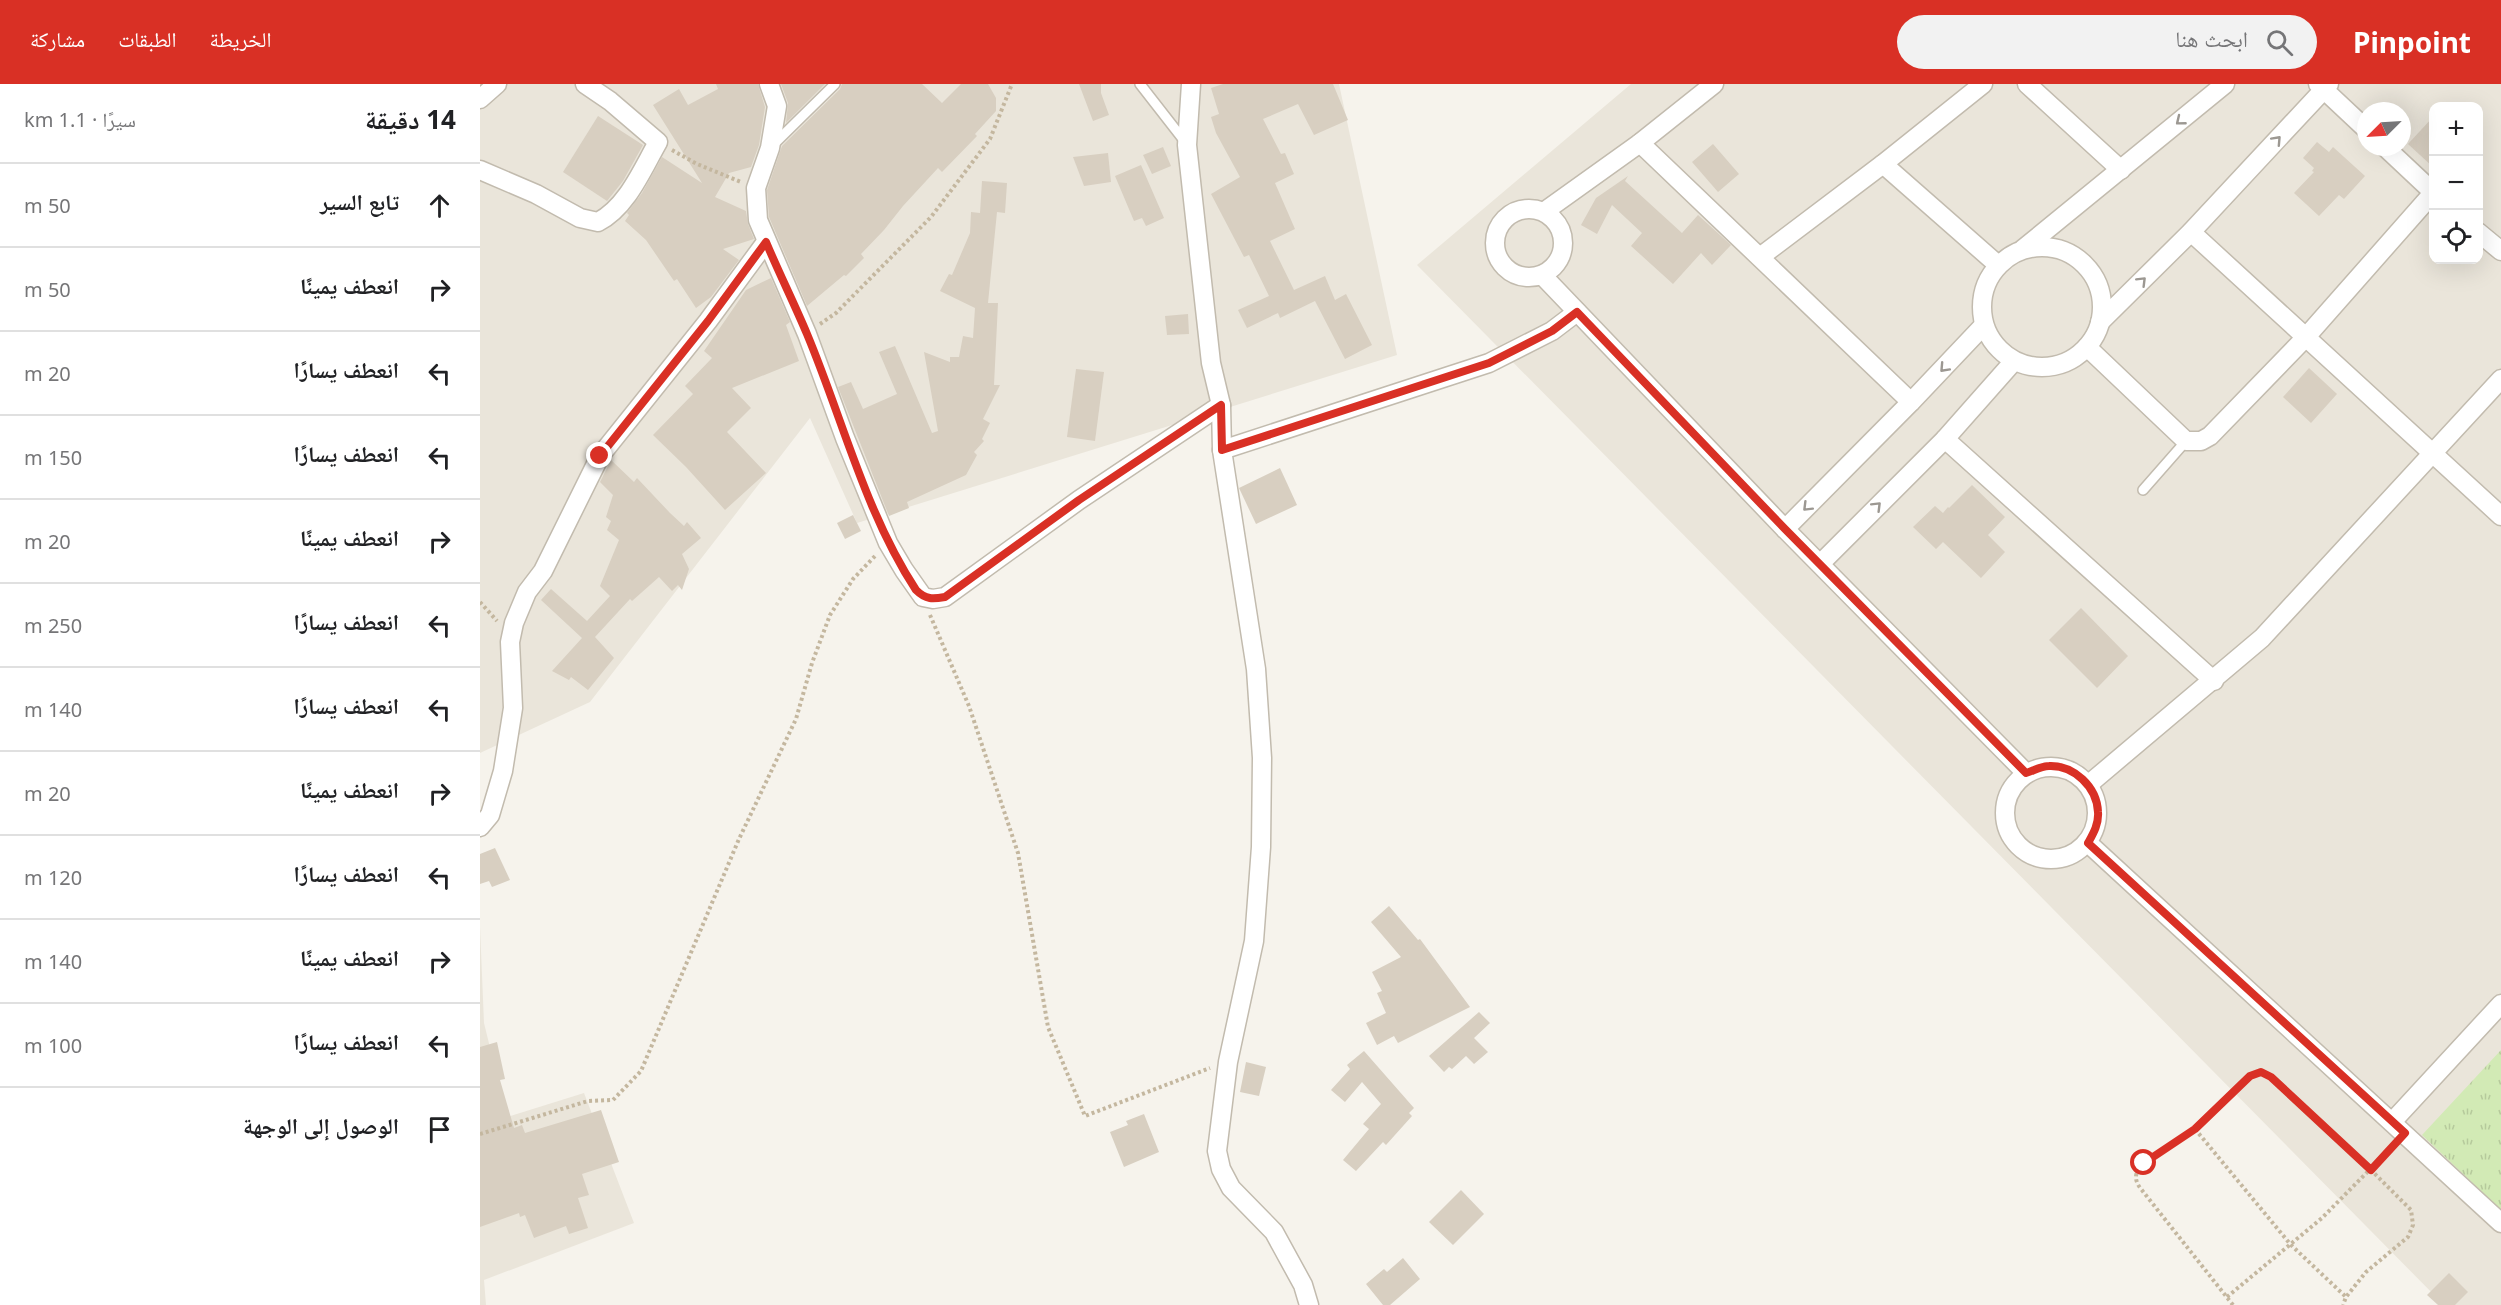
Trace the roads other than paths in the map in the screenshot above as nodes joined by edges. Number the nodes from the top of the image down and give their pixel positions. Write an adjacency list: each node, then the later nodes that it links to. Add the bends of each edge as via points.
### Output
1 (497, 84): 12 (street)
2 (585, 84): 19 (street, via 658,142 613,214 598,222 580,218)
3 (769, 84): 16 (street, via 777,106)
4 (835, 84): 16 (lane)
5 (1140, 84): 15 (lane)
6 (1191, 84): 15 (street)
7 (1714, 84): 14 (street)
8 (1983, 84): 18 (street)
9 (2027, 84): 20 (street)
10 (2225, 84): 20 (street, one-way to 20)
11 (2324, 86): 13 (street); 24 (street, one-way to 11)
12 (480, 99)
13 (2357, 120)
14 (1640, 142): 23 (street); 29 (street)
15 (1187, 145): 40 (street, via 1211,363)
16 (770, 148): 26 (street, via 756,188 758,220)
17 (2394, 156): 21 (street)
18 (1883, 164): 29 (street); 30 (street)
19 (480, 170)
20 (2121, 170): 27 (street)
21 (2429, 189)
22 (2429, 198): 35 (street)
23 (1545, 211): 31 (street, via 1564,236 1563,252 1555,266); 31 (street, via 1528,208 1511,212 1499,224 1494,241 1498,258 1509,272 1525,278)
24 (2191, 232): 33 (street, one-way to 24); 35 (street)
25 (2483, 235): 28 (street)
26 (766, 242): 40 (street, via 807,334 888,543 922,597 945,597 1079,500); 52 (street, via 600,456 543,571 527,592 510,642 513,708 503,771 490,815)
27 (2023, 249): 30 (street); 33 (street, via 2044,246 2065,251 2082,263 2095,280 2102,300)
28 (2501, 251)
29 (1760, 257): 39 (street)
30 (1998, 265): 34 (street, via 1986,283)
31 (1542, 275): 32 (street)
32 (1577, 312): 43 (street, via 1552,331 1489,363); 47 (street)
33 (2100, 322): 36 (street)
34 (1984, 325): 37 (street, via 1996,345); 39 (street, one-way to 39)
35 (2306, 337): 42 (street, via 2210,436 2201,441); 44 (street)
36 (2087, 347): 37 (street, via 2072,359 2053,366 2033,367); 42 (street)
37 (2014, 361): 41 (street)
38 (2501, 379): 44 (street)
39 (1911, 402): 47 (street, one-way to 47)
40 (1221, 405): 43 (street)
41 (1945, 439): 48 (street, one-way to 41); 49 (street)
42 (2186, 441): 45 (lane)
43 (1222, 450): 57 (street, via 1256,669 1262,758 1254,940 1228,1062 1217,1151 1231,1188 1274,1232 1303,1285)
44 (2433, 454): 46 (street); 49 (street, via 2262,638)
45 (2143, 490)
46 (2501, 516)
47 (1785, 529): 48 (street)
48 (1821, 563): 50 (street)
49 (2214, 681): 51 (street)
50 (2026, 773): 51 (street, via 2048,766 2071,770); 53 (street, via 2010,790 2004,812 2009,835 2025,852 2046,860 2069,857)
51 (2089, 784): 53 (street, via 2098,814)
52 (480, 827)
53 (2088, 843): 55 (street)
54 (2501, 1004): 55 (street)
55 (2399, 1127): 56 (street)
56 (2501, 1223)
57 (1309, 1305)

